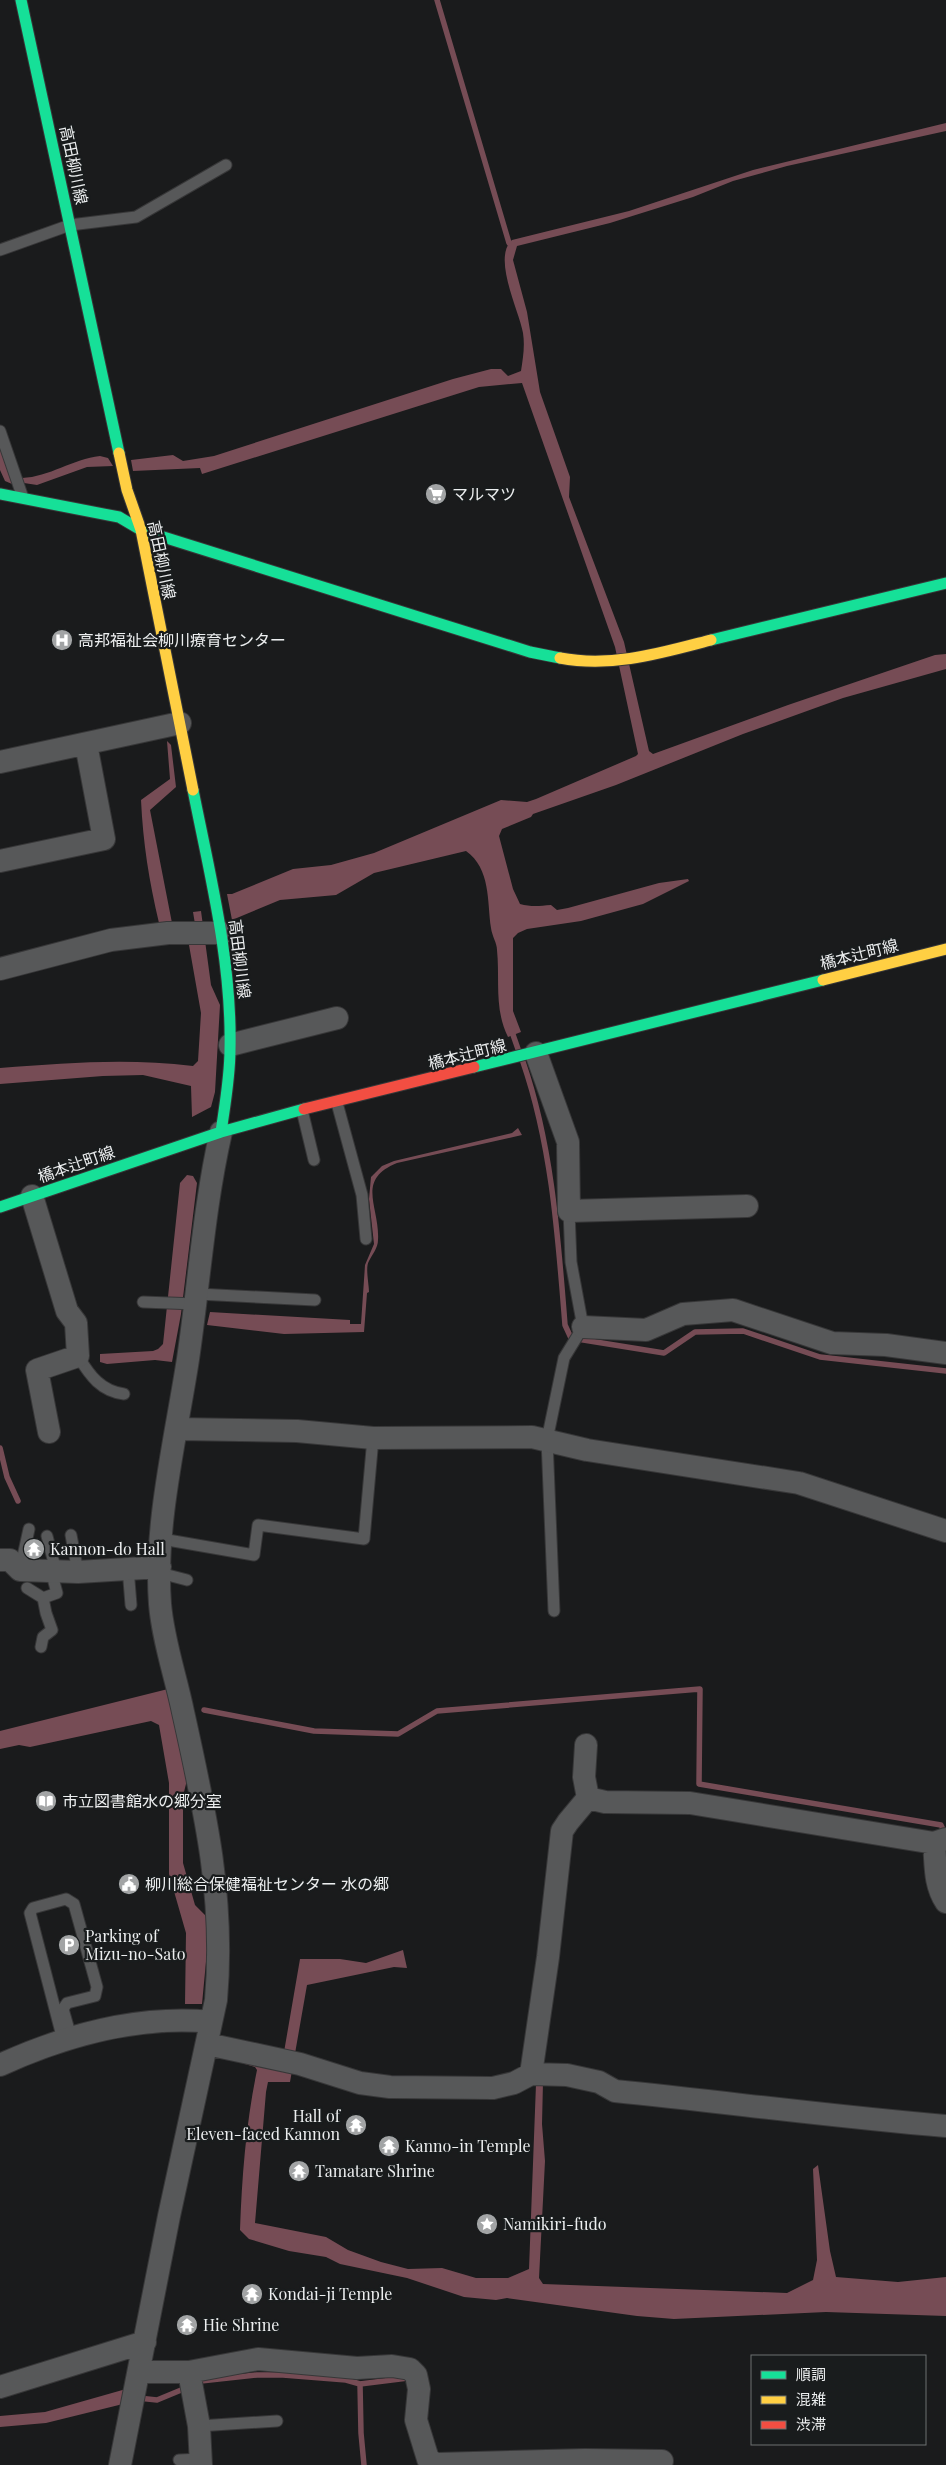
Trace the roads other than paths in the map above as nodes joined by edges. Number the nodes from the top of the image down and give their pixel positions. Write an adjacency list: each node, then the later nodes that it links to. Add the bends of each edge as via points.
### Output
1 (21, 0): 3 (main road, 高田柳川線)
2 (226, 165): 3 (lane, via 136,217)
3 (70, 225): 4 (lane); 8 (main road, 高田柳川線, via 127,490)
4 (0, 250)
5 (0, 432): 7 (lane)
6 (0, 494): 7 (main road)
7 (23, 496): 8 (main road, via 119,517)
8 (140, 530): 9 (main road, via 530,652 607,662 647,656); 10 (main road, 高田柳川線)
9 (946, 583)
10 (180, 724): 11 (street); 14 (main road, 高田柳川線)
11 (86, 744): 12 (street); 13 (street, via 104,839)
12 (0, 762)
13 (0, 861)
14 (214, 933): 16 (street, via 168,932 112,940); 18 (main road, 高田柳川線, via 231,1014)
15 (946, 949): 19 (main road, 橋本辻町線)
16 (0, 969)
17 (337, 1018): 18 (street)
18 (230, 1045): 22 (main road, 高田柳川線, via 228,1101)
19 (536, 1053): 20 (main road, 橋本辻町線); 27 (street, via 568,1142)
20 (337, 1103): 21 (main road, 橋本辻町線); 28 (lane, via 362,1195)
21 (302, 1110): 22 (main road, 橋本辻町線); 23 (lane)
22 (221, 1132): 24 (main road, 橋本辻町線); 29 (street)
23 (314, 1160)
24 (32, 1196): 25 (main road, 橋本辻町線); 34 (street, via 67,1311 76,1323)
25 (0, 1206)
26 (746, 1206): 27 (street)
27 (569, 1211): 32 (lane, via 571,1262)
28 (366, 1238)
29 (193, 1300): 30 (lane); 31 (lane, via 166,1304); 36 (street)
30 (315, 1300)
31 (143, 1302)
32 (583, 1327): 33 (street, via 646,1330 683,1314 733,1310 832,1343 886,1345); 39 (lane, via 564,1358)
33 (946, 1353)
34 (78, 1356): 35 (lane, via 98,1384 110,1392); 37 (street, via 37,1370)
35 (124, 1394)
36 (177, 1429): 38 (street, via 297,1431); 44 (street)
37 (49, 1432)
38 (373, 1438): 39 (street, via 532,1437); 44 (lane, via 364,1539 258,1525 254,1555)
39 (548, 1440): 41 (street, via 587,1450 799,1483); 53 (lane)
40 (30, 1529): 45 (lane)
41 (946, 1531)
42 (71, 1535): 49 (lane)
43 (47, 1536): 48 (lane)
44 (162, 1539): 47 (street)
45 (14, 1566): 48 (street); 51 (lane)
46 (128, 1568): 47 (street); 49 (street); 52 (lane)
47 (160, 1570): 50 (lane); 59 (street, via 163,1625 205,1806 216,1881 219,1952 216,2000)
48 (53, 1571): 49 (street); 51 (lane, via 57,1593)
49 (78, 1572)
50 (187, 1580)
51 (43, 1598): 54 (lane, via 52,1630 43,1637)
52 (131, 1605)
53 (554, 1611)
54 (41, 1647)
55 (586, 1745): 56 (street, via 584,1777)
56 (588, 1798): 57 (street, via 605,1802 690,1803); 63 (street, via 562,1831)
57 (940, 1841): 58 (street, via 936,1878)
58 (946, 1902)
59 (210, 2022): 60 (street, via 182,2019 139,2022); 61 (street)
60 (67, 2038): 60 (lane, via 30,1913 33,1908 66,1899 74,1904 98,1987 95,1996 67,2003 63,2009); 62 (street)
61 (207, 2044): 63 (street, via 390,2088 493,2088 514,2083); 65 (street)
62 (0, 2064)
63 (531, 2074): 64 (street, via 567,2075 599,2082 615,2091)
64 (946, 2126)
65 (145, 2342): 67 (street); 68 (street)
66 (190, 2380): 68 (street); 70 (street); 74 (street, via 258,2360 357,2368 392,2366 410,2370 416,2375 419,2389 416,2420 428,2459)
67 (0, 2387)
68 (135, 2390): 73 (street)
69 (277, 2421): 70 (lane)
70 (199, 2426): 71 (street)
71 (194, 2461)
72 (662, 2461): 74 (street)
73 (120, 2465)
74 (437, 2465)

